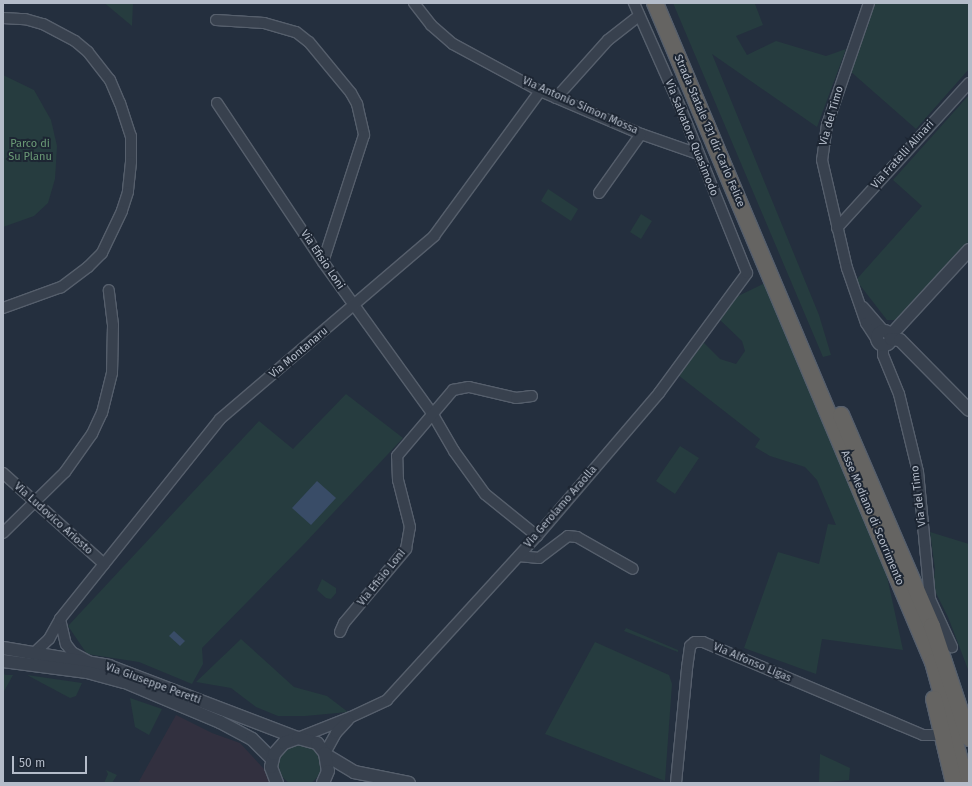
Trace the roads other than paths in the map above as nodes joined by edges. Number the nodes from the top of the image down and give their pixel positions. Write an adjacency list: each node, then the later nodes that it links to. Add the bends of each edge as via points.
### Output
1 (414, 3): 10 (street, Via Antonio Simon Mossa, via 431,25 453,44)
2 (634, 3): 6 (street, Via Salvatore Quasimodo)
3 (655, 3): 18 (highway, Strada Statale 131 dir Carlo Felice)
4 (667, 3): 18 (highway, Strada Statale 131 dir Carlo Felice)
5 (869, 3): 16 (street, Via del Timo, via 827,125 822,147 825,179)
6 (639, 16): 11 (street, via 608,40); 14 (street, Via Salvatore Quasimodo, via 681,109)
7 (3, 18): 23 (street, via 25,19 43,24 75,42 92,57 110,80 124,115 131,136 132,162 128,192 122,211 102,253 61,287)
8 (216, 20): 19 (street, via 264,24 296,32 309,42 352,93 357,104 364,134)
9 (969, 83): 16 (street, Via Fratelli Alinari)
10 (540, 90): 11 (street, Via Antonio Simon Mossa); 22 (street, Via Montanaru, via 434,236)
11 (556, 98): 13 (street, Via Antonio Simon Mossa)
12 (217, 103): 19 (street, Via Efisio Loni)
13 (641, 134): 14 (street, Via Antonio Simon Mossa); 15 (street)
14 (698, 154): 20 (street, Via Salvatore Quasimodo)
15 (599, 193)
16 (837, 228): 24 (street, Via del Timo, via 857,301 871,334)
17 (969, 250): 24 (street)
18 (767, 254): 36 (highway, Asse Mediano di Scorrimento); 42 (highway, Asse Mediano di Scorrimento)
19 (323, 262): 22 (street, Via Efisio Loni)
20 (747, 273): 31 (street, Via Gerolamo Araolla, via 659,393)
21 (109, 290): 29 (street, via 113,325 112,373 102,413 80,453)
22 (354, 307): 27 (street, Via Efisio Loni); 33 (street, Via Montanaru, via 220,419)
23 (3, 308)
24 (885, 338): 26 (street, via 900,340); 38 (street, Via del Timo, via 883,355 899,394 918,472 930,598)
25 (532, 396): 27 (street, Via Efisio Loni, via 516,398 461,387 453,390)
26 (969, 410)
27 (432, 413): 31 (street, Via Efisio Loni, via 454,451 485,494); 37 (street, Via Efisio Loni, via 397,456 398,480 410,527 406,549 344,623)
28 (3, 473): 29 (street, Via Ludovico Ariosto)
29 (36, 503): 30 (street); 33 (street, Via Ludovico Ariosto)
30 (3, 533)
31 (537, 536): 32 (street, Via Gerolamo Araolla)
32 (519, 556): 34 (street, via 539,558 568,536 576,537); 45 (street, Via Gerolamo Araolla, via 387,700)
33 (104, 564): 35 (street, Via Montanaru)
34 (633, 568)
35 (60, 619): 40 (street, Via Montanaru, via 48,639); 43 (street, via 66,644 72,652)
36 (932, 626): 38 (highway); 48 (highway, Asse Mediano di Scorrimento)
37 (340, 632)
38 (952, 647): 44 (highway)
39 (3, 648): 40 (street, Via Giuseppe Peretti)
40 (34, 653): 43 (street, Via Giuseppe Peretti)
41 (3, 661): 50 (street, Via Giuseppe Peretti, via 87,672 125,682 252,738)
42 (933, 662): 46 (highway, via 930,679); 56 (highway, Asse Mediano di Scorrimento)
43 (95, 664): 47 (street, Via Giuseppe Peretti, via 129,672)
44 (969, 698)
45 (351, 717): 47 (street, Via Gerolamo Araolla); 49 (street, via 336,733)
46 (942, 735): 54 (street, Via Alfonso Ligas, via 923,735 703,642 695,642 690,646 686,668); 55 (highway)
47 (298, 738): 49 (street, Via Giuseppe Peretti, via 317,743); 50 (street, via 280,746)
48 (969, 738)
49 (326, 754): 52 (street, via 328,771); 53 (street, Via Giuseppe Peretti, via 354,772)
50 (272, 759): 51 (street)
51 (276, 782)
52 (323, 783)
53 (409, 783)
54 (676, 783)
55 (954, 783)
56 (966, 783)

